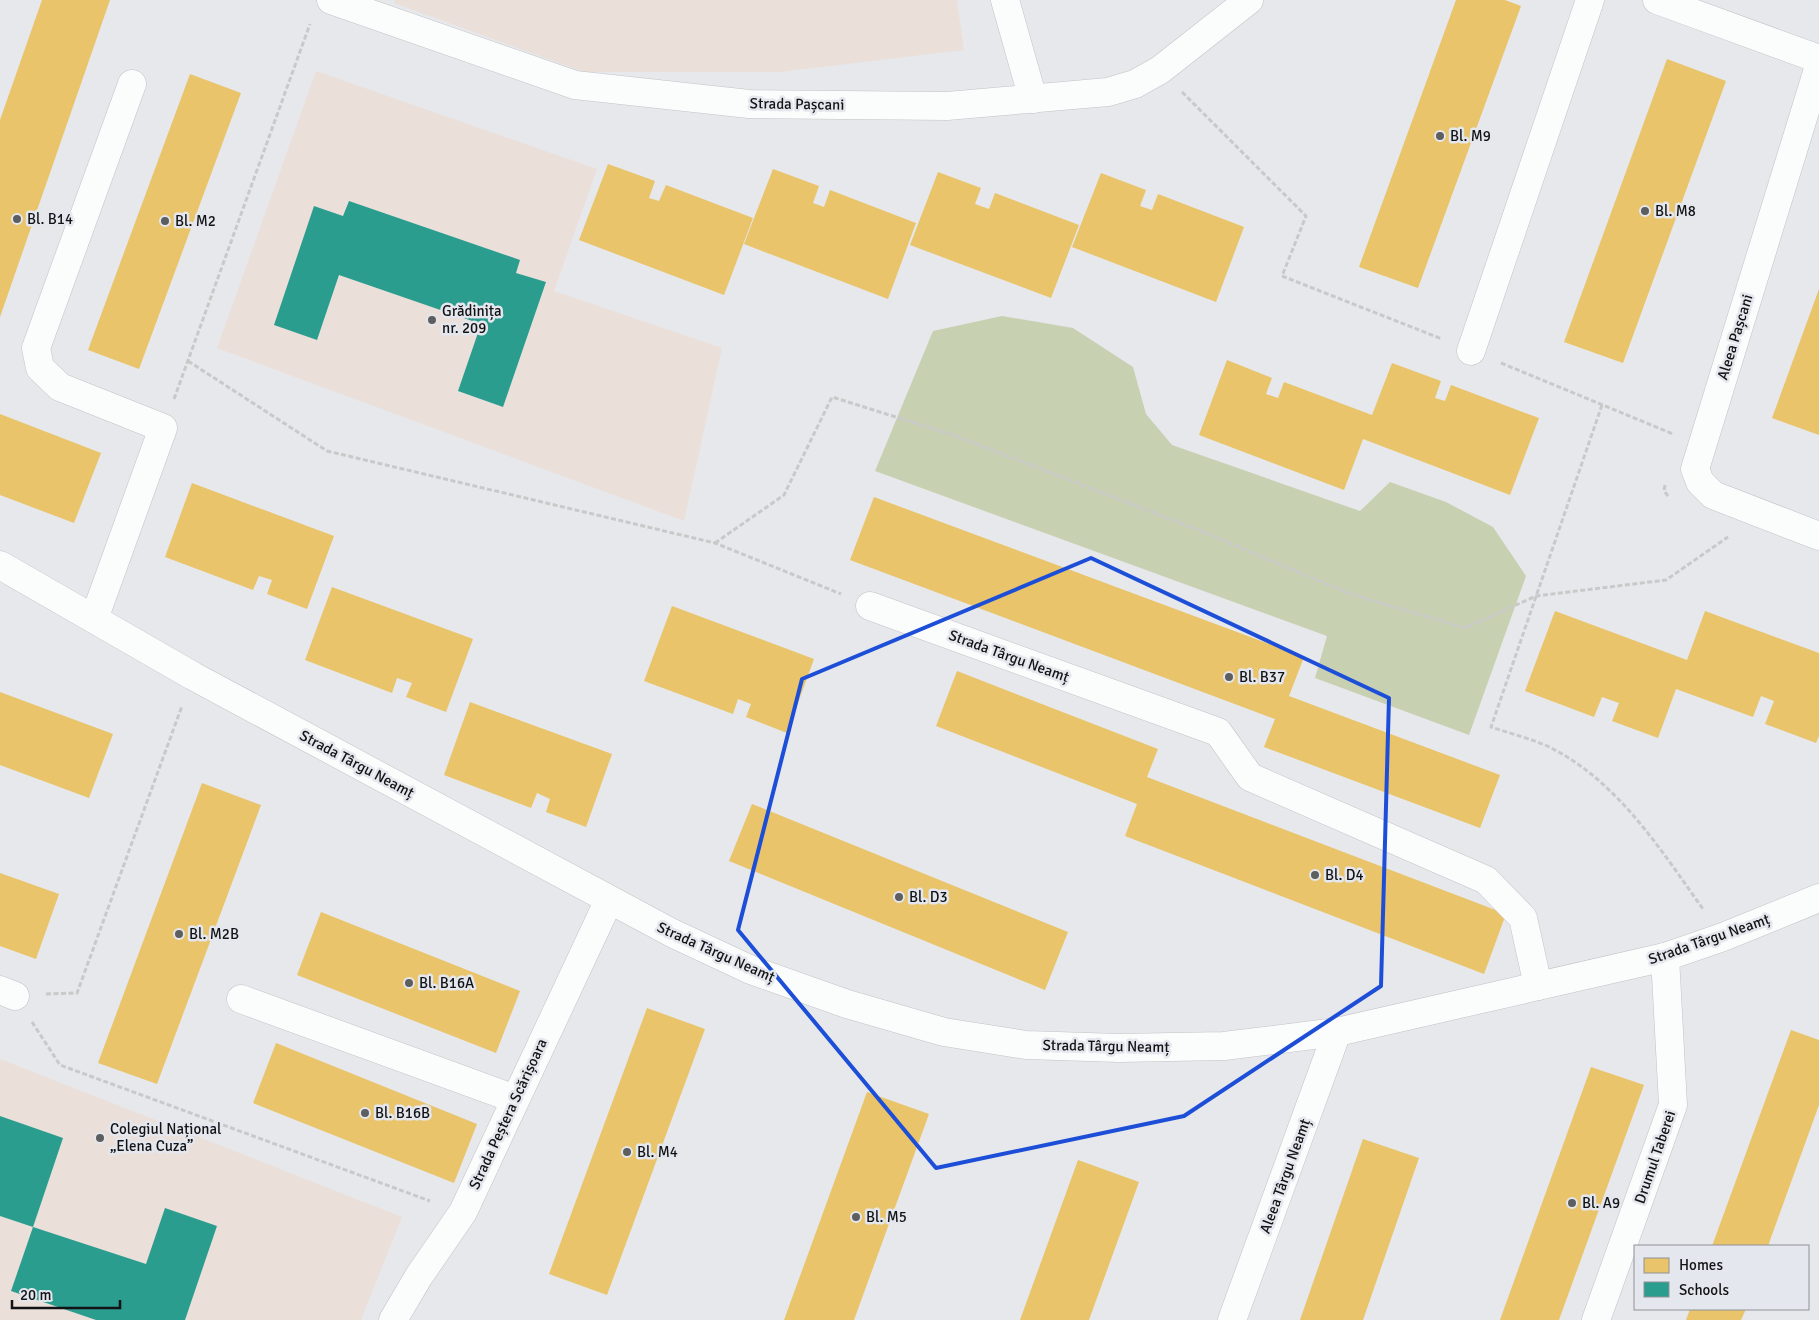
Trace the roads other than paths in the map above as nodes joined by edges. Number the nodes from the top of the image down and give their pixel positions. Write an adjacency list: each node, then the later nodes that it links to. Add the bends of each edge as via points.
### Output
1 (1005, 0): 10 (street)
2 (1249, 0): 10 (street, Strada Pașcani, via 1160,70 1134,84 1108,92)
3 (1590, 0): 11 (street)
4 (1657, 0): 7 (street)
5 (375, 7): 6 (street, Strada Pașcani); 10 (street, Strada Pașcani, via 575,85 748,104 947,106)
6 (322, 9)
7 (1819, 59)
8 (1819, 66): 12 (street, Aleea Pașcani, via 1695,468 1700,482 1713,495)
9 (132, 84): 15 (street, via 36,348 40,368 60,387 163,428)
10 (1033, 99)
11 (1472, 351)
12 (1819, 536)
13 (0, 565): 15 (street, Strada Târgu Neamț)
14 (870, 606): 19 (street, Strada Târgu Neamț, via 1218,732 1250,777 1486,880 1523,918)
15 (94, 619): 17 (street, Strada Târgu Neamț, via 193,676)
16 (1819, 898): 18 (street, Strada Târgu Neamț)
17 (609, 900): 21 (street, Strada Târgu Neamț, via 751,970 847,1004 944,1032 1026,1045 1119,1048 1224,1046); 22 (street, Strada Peștera Scărișoara)
18 (1665, 957): 19 (street, Strada Târgu Neamț); 25 (street, Drumul Taberei, via 1673,1105)
19 (1538, 986): 21 (street, Strada Târgu Neamț)
20 (241, 999): 22 (street)
21 (1337, 1032): 24 (street, Aleea Târgu Neamț)
22 (515, 1099): 23 (street, Strada Peștera Scărișoara, via 463,1212)
23 (393, 1320)
24 (1232, 1320)
25 (1596, 1320)

